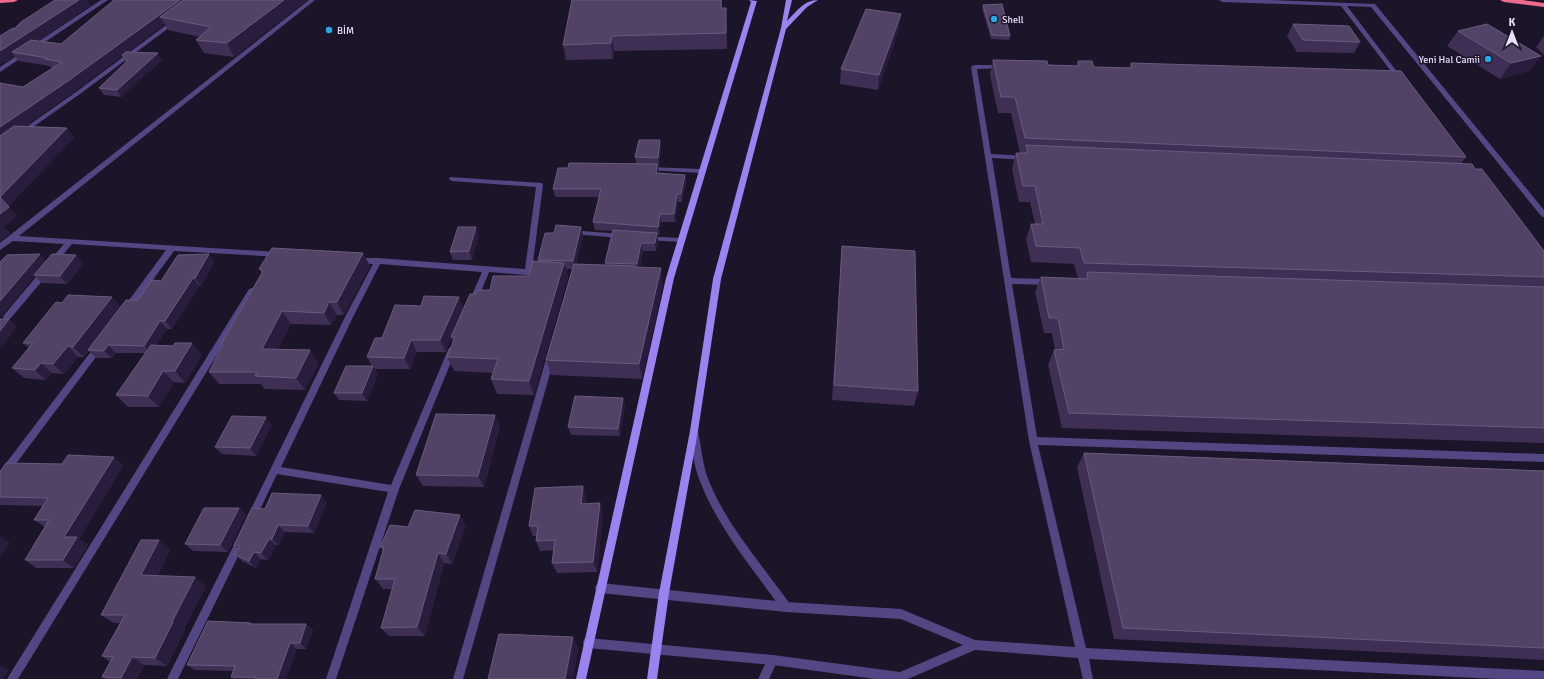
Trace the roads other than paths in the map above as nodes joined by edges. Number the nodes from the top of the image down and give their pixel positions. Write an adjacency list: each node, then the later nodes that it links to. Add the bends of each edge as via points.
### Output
1 (14, 0): 9 (highway)
2 (105, 0): 15 (street)
3 (312, 0): 27 (street)
4 (753, 0): 21 (main road)
5 (789, 0): 13 (main road)
6 (815, 0): 13 (main road, via 805,6)
7 (1222, 0): 10 (street)
8 (1504, 0): 11 (highway)
9 (0, 1)
10 (1342, 4): 16 (street, via 1391,73); 23 (street, via 1373,5)
11 (1544, 5)
12 (178, 19): 17 (street)
13 (783, 29): 47 (main road, via 717,279)
14 (1013, 67): 18 (street, via 974,67)
15 (0, 70)
16 (1404, 86)
17 (13, 138)
18 (988, 156): 19 (street); 38 (street)
19 (1035, 158)
20 (638, 169): 21 (street)
21 (701, 171): 28 (main road)
22 (452, 178): 36 (street, via 540,185)
23 (1544, 215)
24 (564, 231): 25 (street)
25 (626, 236)
26 (642, 237): 28 (street)
27 (12, 238): 29 (street); 30 (street)
28 (681, 240): 53 (main road, via 666,278)
29 (70, 242): 31 (street); 42 (street)
30 (0, 247)
31 (172, 248): 32 (street, via 272,258); 43 (street)
32 (289, 256)
33 (348, 260): 34 (street)
34 (378, 261): 35 (street); 50 (street)
35 (486, 270): 36 (street); 41 (street)
36 (528, 272): 37 (street)
37 (548, 273)
38 (1007, 281): 40 (street); 48 (street)
39 (258, 282): 62 (street)
40 (1054, 282)
41 (468, 314)
42 (7, 317)
43 (120, 318)
44 (105, 338): 51 (street)
45 (455, 343): 52 (street)
46 (553, 350): 65 (street)
47 (694, 431): 54 (main road); 55 (street, via 702,473 714,500)
48 (1032, 441): 49 (street); 59 (street)
49 (1544, 458)
50 (276, 470): 52 (street); 63 (street)
51 (0, 478)
52 (394, 489): 64 (street)
53 (600, 588): 54 (street); 56 (main road)
54 (664, 594): 55 (street); 58 (main road)
55 (786, 606): 57 (street, via 901,614)
56 (588, 643): 58 (street); 66 (main road)
57 (975, 645): 59 (street); 60 (street, via 900,677)
58 (656, 650): 60 (street); 67 (main road)
59 (1082, 653): 61 (street); 69 (street)
60 (773, 660): 68 (street)
61 (1544, 676)
62 (12, 679)
63 (172, 679)
64 (331, 679)
65 (458, 679)
66 (581, 679)
67 (652, 679)
68 (762, 679)
69 (1088, 679)

